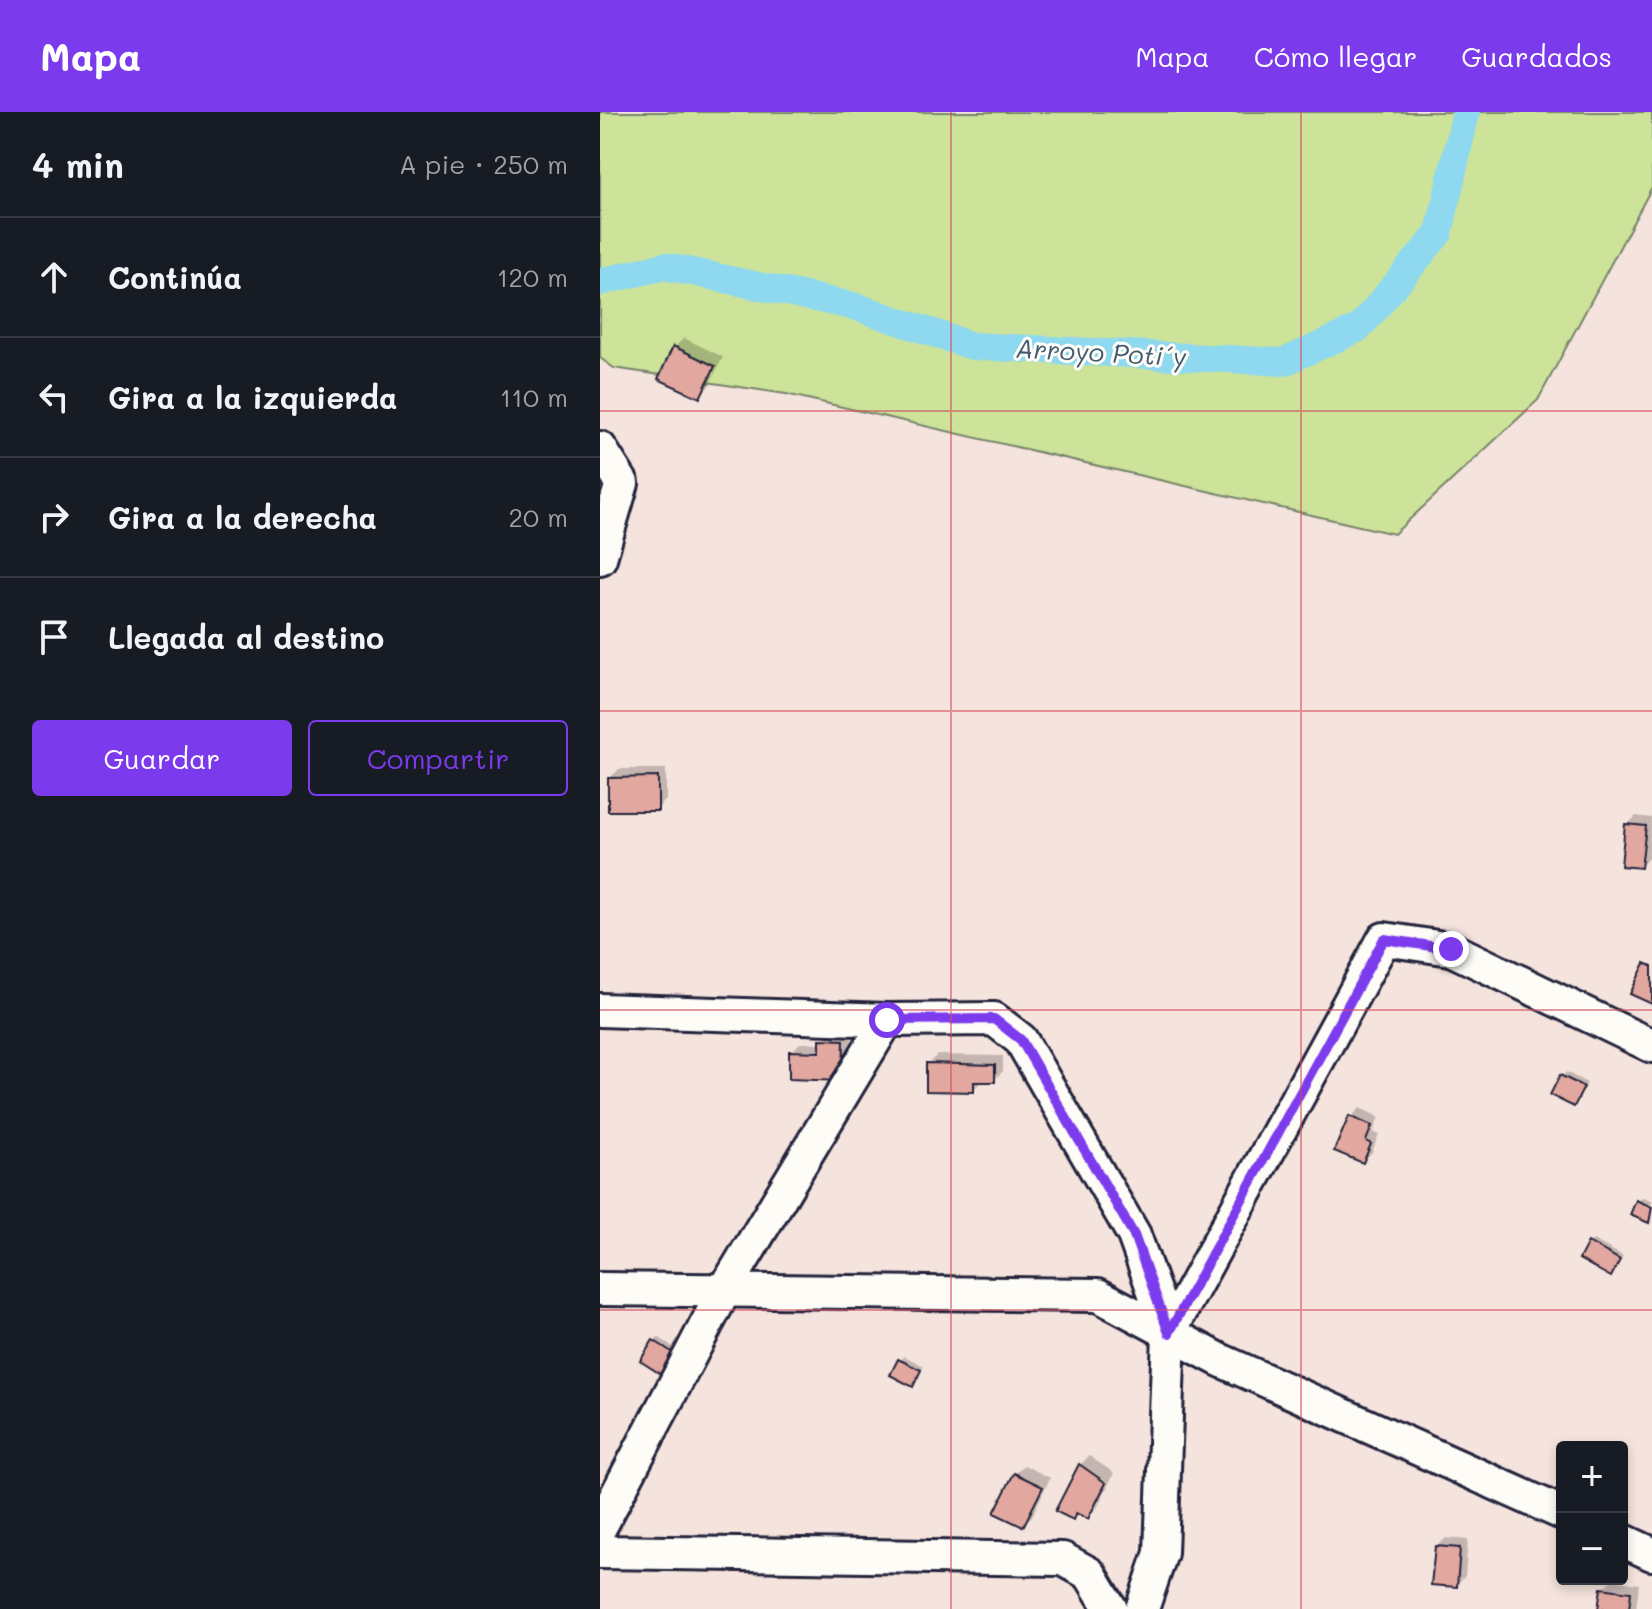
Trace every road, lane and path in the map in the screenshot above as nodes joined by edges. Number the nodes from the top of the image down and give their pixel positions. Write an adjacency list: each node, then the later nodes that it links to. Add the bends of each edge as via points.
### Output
1 (600, 448): 2 (street, via 622,483)
2 (600, 558)
3 (600, 1010): 4 (street)
4 (887, 1020): 7 (street); 8 (street, via 994,1019 1021,1040 1134,1235)
5 (1652, 1046): 8 (street, via 1451,949 1384,939)
6 (600, 1289): 7 (street)
7 (724, 1291): 8 (street, via 1098,1295); 10 (street)
8 (1169, 1333): 9 (street); 15 (street, via 1161,1553)
9 (1556, 1510)
10 (600, 1527)
11 (1628, 1543): 13 (street)
12 (600, 1552): 14 (street, via 1054,1558 1090,1574)
13 (1652, 1554)
14 (1111, 1609)
15 (1142, 1609)

